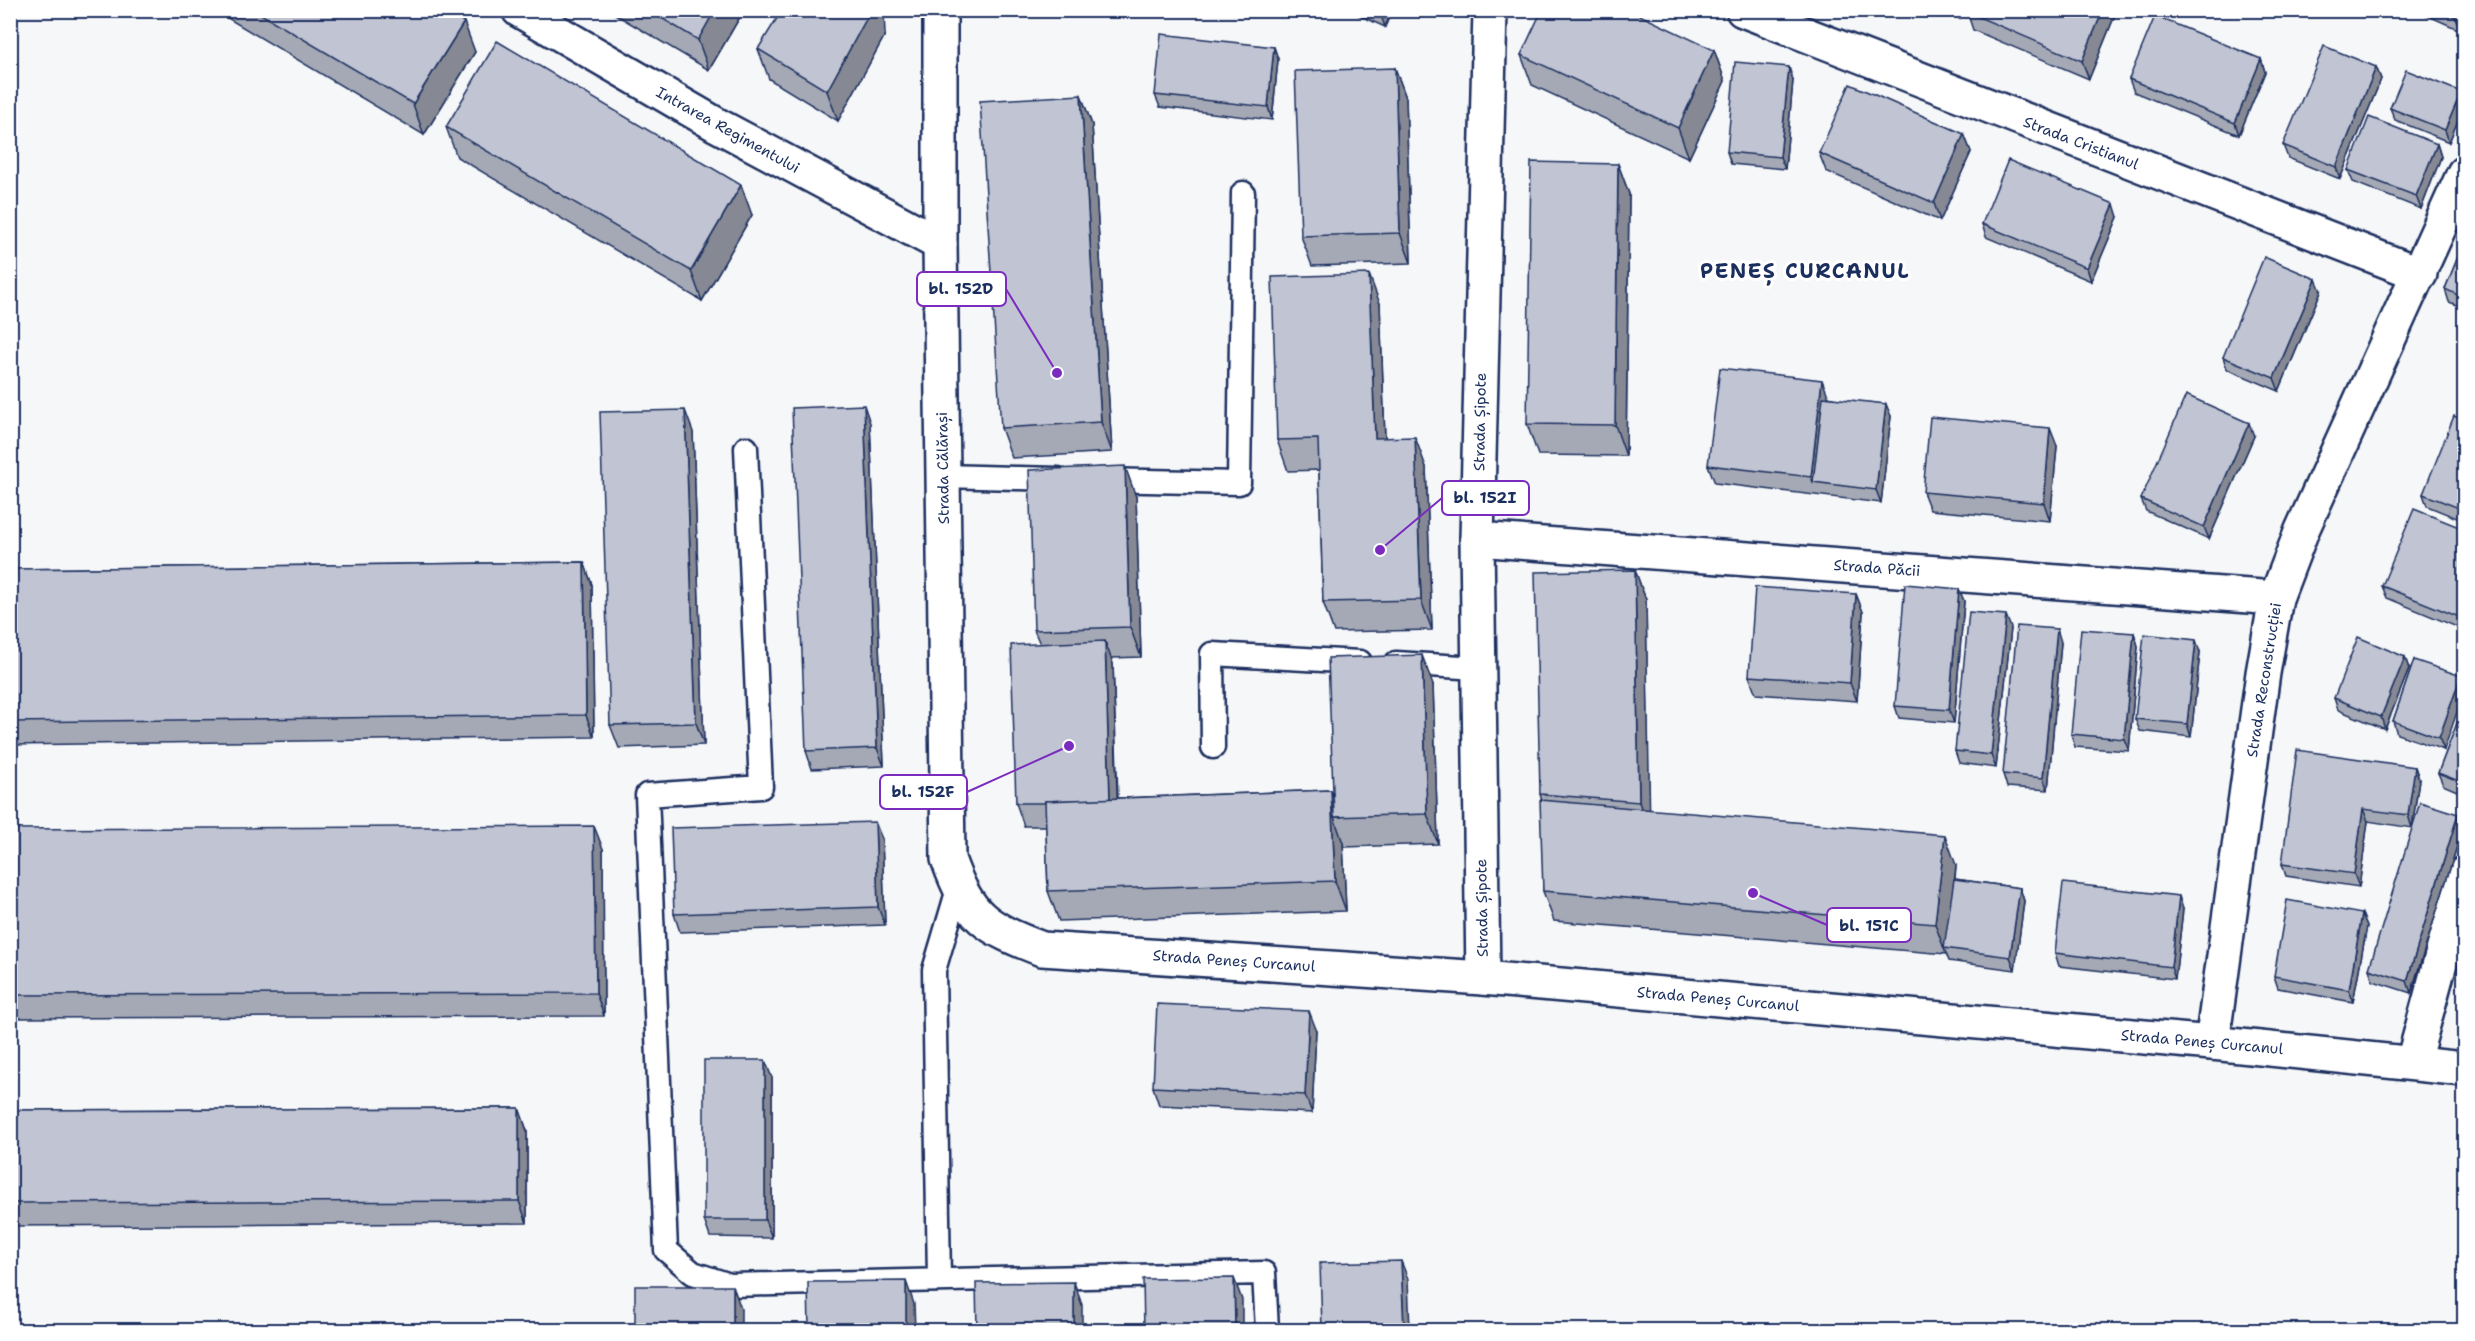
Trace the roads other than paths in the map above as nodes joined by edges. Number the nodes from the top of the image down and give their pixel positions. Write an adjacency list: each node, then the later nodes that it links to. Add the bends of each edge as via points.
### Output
1 (519, 10): 7 (street, Intrarea Regimentului, via 717,125)
2 (940, 10): 7 (street, Strada Călărași)
3 (1490, 10): 11 (street, Strada Șipote)
4 (1743, 10): 8 (street, Strada Cristianul)
5 (2464, 173): 8 (street, Strada Reconstrucției)
6 (1242, 193): 10 (lane, via 1239,483)
7 (940, 244): 10 (street, Strada Călărași)
8 (2420, 273): 12 (street, Strada Reconstrucției, via 2302,530)
9 (746, 448): 22 (lane, via 761,787 647,795 666,1250 693,1273 730,1285)
10 (943, 476): 16 (street, Strada Călărași, via 948,859)
11 (1478, 539): 12 (street, Strada Păcii); 13 (street, Strada Șipote)
12 (2276, 598): 19 (street, Strada Reconstrucției)
13 (1478, 668): 14 (lane, via 1212,654); 18 (street, Strada Șipote)
14 (1213, 747)
15 (2464, 874): 20 (street)
16 (958, 889): 17 (street, Strada Călărași); 22 (lane, via 934,970)
17 (978, 917): 18 (street, Strada Peneș Curcanul, via 1009,936 1042,949)
18 (1483, 978): 19 (street, Strada Peneș Curcanul)
19 (2211, 1043): 20 (street, Strada Peneș Curcanul)
20 (2413, 1062): 21 (street, Strada Peneș Curcanul)
21 (2464, 1069)
22 (939, 1279): 23 (lane, via 1264,1273)
23 (1267, 1330)

